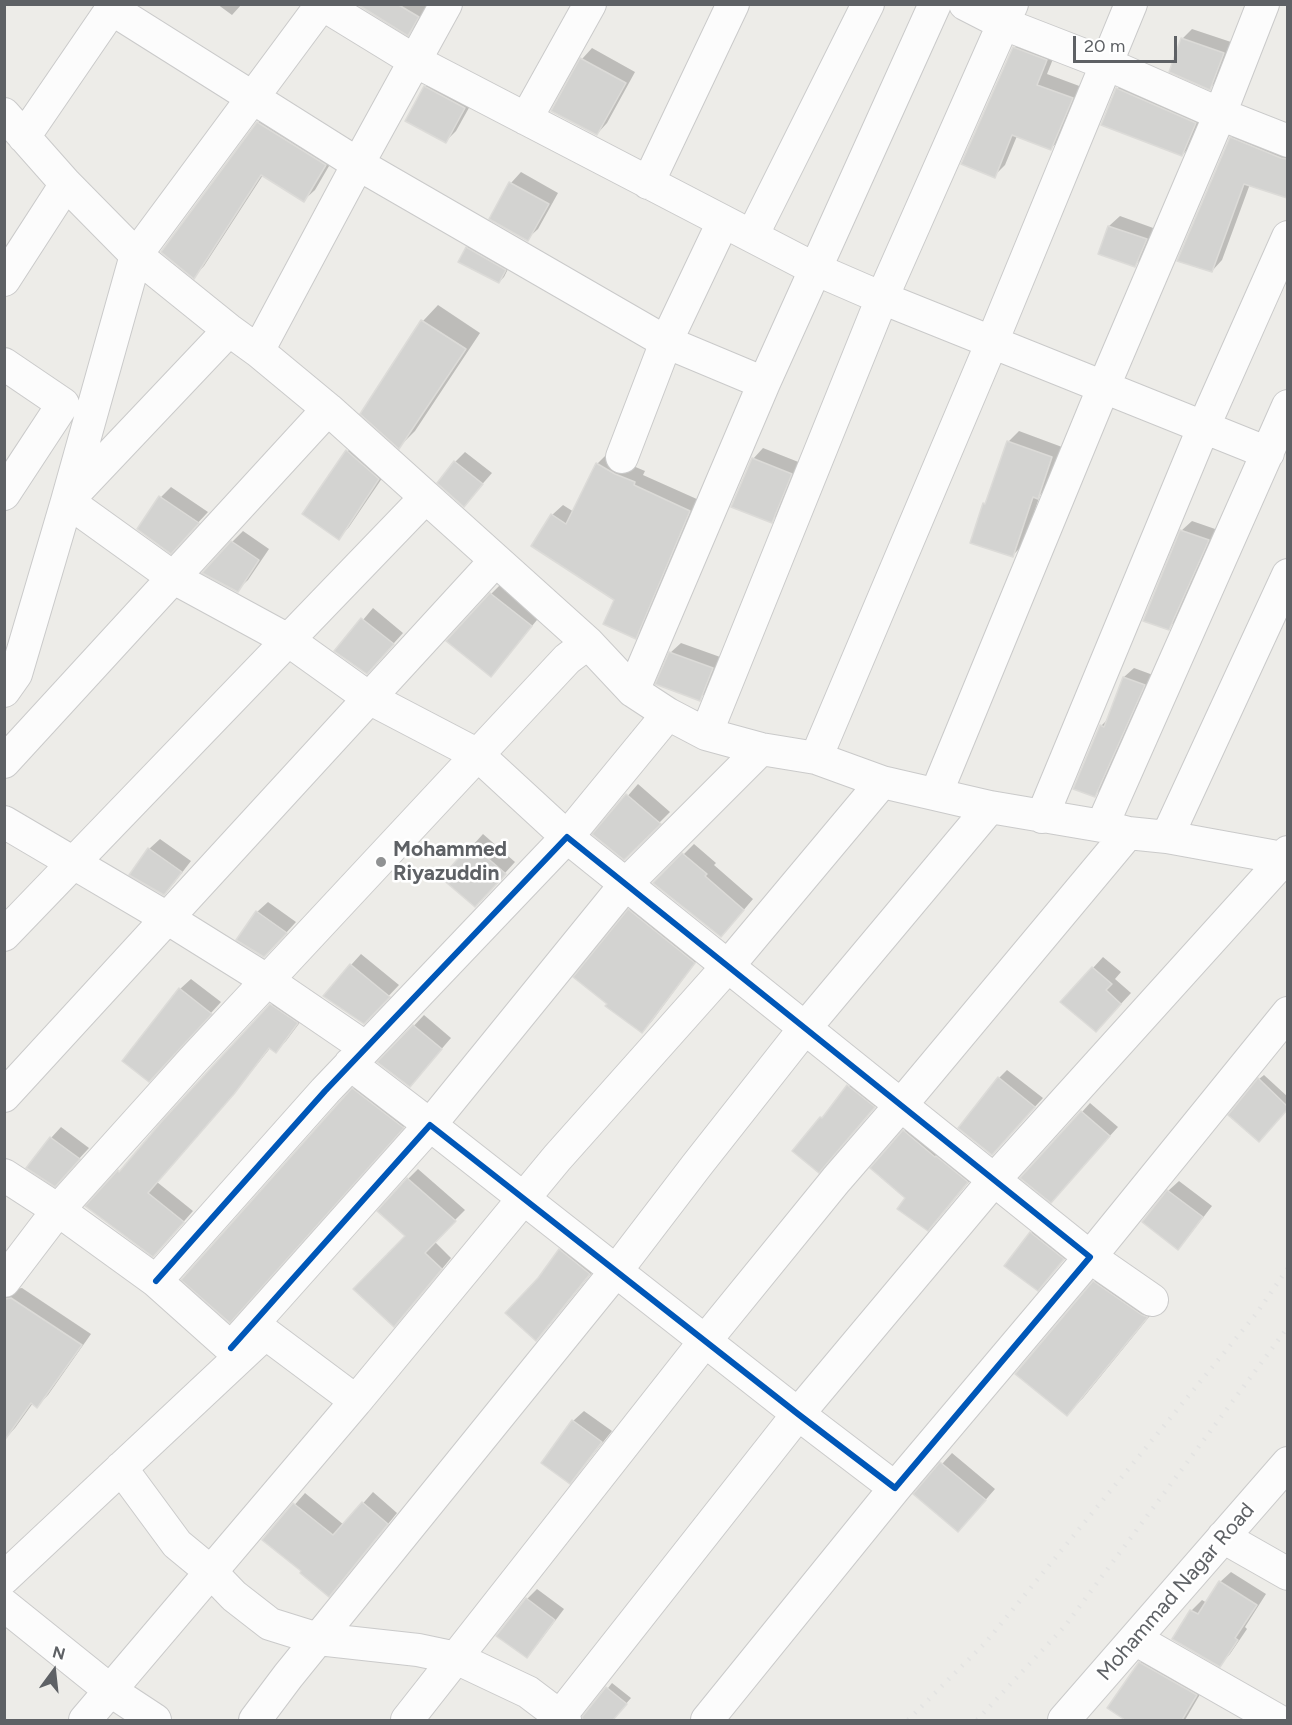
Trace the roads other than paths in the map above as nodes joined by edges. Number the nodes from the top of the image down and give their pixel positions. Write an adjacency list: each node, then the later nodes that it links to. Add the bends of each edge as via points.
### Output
1 (322, 4): 12 (street); 14 (street)
2 (446, 4): 12 (street)
3 (590, 4): 16 (street)
4 (733, 4): 20 (street)
5 (868, 4): 23 (street)
6 (935, 4): 26 (street)
7 (965, 4): 11 (street)
8 (1131, 4): 13 (street)
9 (1263, 4): 15 (street)
10 (113, 7): 14 (street); 17 (street)
11 (1008, 14): 13 (street); 28 (street)
12 (415, 61): 16 (street); 19 (street)
13 (1107, 64): 15 (street); 31 (street)
14 (251, 99): 19 (street); 25 (street)
15 (1220, 114): 18 (street); 35 (street)
16 (526, 119): 20 (street)
17 (14, 125): 21 (street)
18 (1287, 141)
19 (358, 164): 30 (street); 32 (street)
20 (648, 183): 22 (street)
21 (66, 184): 25 (street); 27 (street)
22 (723, 222): 23 (street); 30 (street)
23 (752, 236): 26 (street)
24 (1287, 237): 38 (street)
25 (136, 255): 29 (street); 43 (street)
26 (815, 269): 28 (street); 34 (street)
27 (4, 280)
28 (882, 298): 31 (street); 53 (street)
29 (229, 330): 32 (street); 43 (street)
30 (666, 342): 34 (street); 40 (street)
31 (992, 342): 35 (street); 56 (street)
32 (258, 351): 37 (street)
33 (4, 364): 41 (street, via 63,404)
34 (764, 383): 50 (street)
35 (1104, 386): 38 (street); 59 (street)
36 (1287, 406): 39 (street)
37 (328, 409): 42 (street); 46 (street)
38 (1204, 426): 39 (street); 61 (street)
39 (1268, 453): 63 (street)
40 (622, 457)
41 (4, 494)
42 (426, 497): 44 (street); 47 (street)
43 (67, 501): 46 (street); 49 (street, via 16,674)
44 (496, 560): 48 (street); 51 (street)
45 (1287, 575): 65 (street)
46 (174, 578): 47 (street); 57 (street)
47 (288, 640): 51 (street); 67 (street)
48 (588, 643): 50 (street); 55 (street, via 567,659)
49 (4, 691)
50 (633, 691): 52 (street)
51 (369, 698): 55 (street); 69 (street)
52 (668, 714): 53 (street); 64 (street)
53 (706, 734): 54 (street)
54 (761, 749): 56 (street); 68 (street)
55 (478, 754): 64 (street); 72 (street)
56 (816, 758): 58 (street)
57 (4, 762)
58 (882, 782): 59 (street); 71 (street)
59 (936, 794): 60 (street)
60 (990, 807): 61 (street); 74 (street)
61 (1042, 817): 63 (street)
62 (4, 822): 67 (street)
63 (1115, 830): 65 (street); 77 (street)
64 (567, 837): 68 (street); 75 (street)
65 (1167, 837): 66 (street)
66 (1287, 856): 80 (street)
67 (74, 862): 69 (street); 70 (street)
68 (625, 885): 71 (street); 78 (street)
69 (167, 918): 72 (street); 76 (street)
70 (4, 935)
71 (729, 966): 74 (street); 81 (street)
72 (268, 981): 75 (street); 82 (street)
73 (1287, 1013): 83 (street)
74 (805, 1028): 77 (street); 84 (street)
75 (358, 1056): 78 (street); 86 (street)
76 (4, 1096)
77 (902, 1105): 80 (street); 89 (street)
78 (430, 1125): 81 (street); 90 (street)
79 (4, 1175): 82 (street)
80 (994, 1179): 83 (street); 92 (street)
81 (523, 1198): 84 (street); 91 (street)
82 (58, 1210): 85 (street); 86 (street)
83 (1090, 1257): 87 (street); 95 (street)
84 (616, 1271): 89 (street); 101 (street)
85 (4, 1281)
86 (156, 1281): 90 (street)
87 (1152, 1300)
88 (266, 1333): 90 (street); 91 (street); 94 (street)
89 (705, 1341): 92 (street); 103 (street)
90 (231, 1348)
91 (356, 1401): 97 (street)
92 (798, 1414): 95 (street); 105 (street)
93 (1287, 1463): 96 (street, Mohammad Nagar Road)
94 (121, 1468): 97 (street, via 177,1544); 99 (street)
95 (894, 1488): 110 (street)
96 (1223, 1537): 98 (street); 102 (street, Mohammad Nagar Road)
97 (211, 1572): 101 (street, via 270,1624); 104 (street)
98 (1287, 1574)
99 (4, 1578)
100 (4, 1605): 104 (street)
101 (318, 1639): 103 (street); 108 (street)
102 (1135, 1639): 111 (street, Mohammad Nagar Road); 112 (street)
103 (456, 1658): 105 (street, via 528,1692); 109 (street)
104 (111, 1690): 106 (street); 107 (street)
105 (560, 1719)
106 (86, 1720)
107 (155, 1720)
108 (255, 1720)
109 (407, 1720)
110 (708, 1720)
111 (1064, 1720)
112 (1277, 1720)

